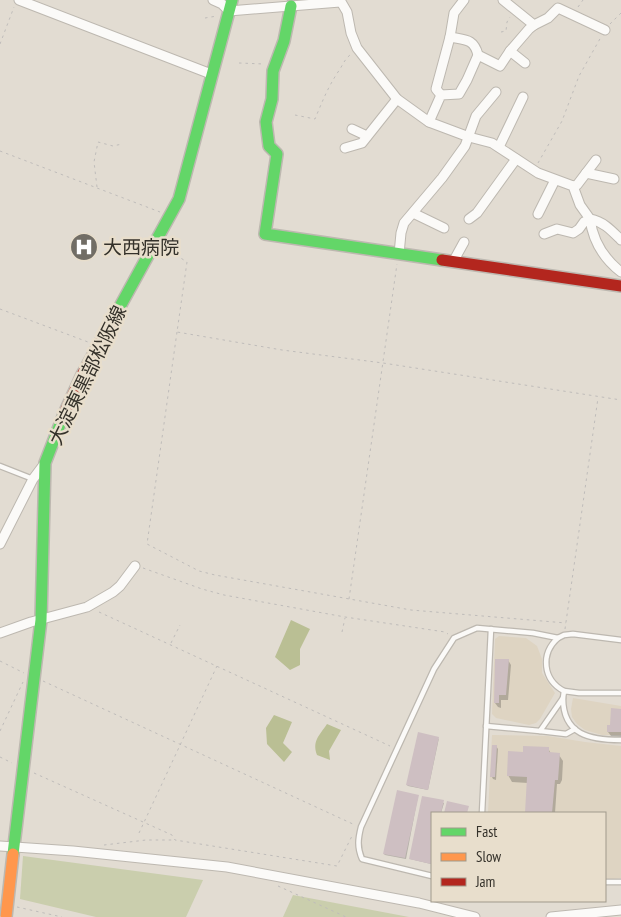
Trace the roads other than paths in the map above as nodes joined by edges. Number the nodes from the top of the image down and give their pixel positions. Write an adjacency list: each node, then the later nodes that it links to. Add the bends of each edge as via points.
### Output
1 (18, 0): 14 (street)
2 (213, 0): 6 (street)
3 (464, 0): 10 (street, via 454,13)
4 (503, 0): 8 (street)
5 (340, 1): 7 (street); 18 (street, via 347,12 357,48)
6 (228, 6): 7 (street); 14 (main road, 大淀東黒部松阪線)
7 (291, 6): 39 (main road, via 284,41 273,71 272,99 266,122 269,146 277,154 265,234)
8 (534, 25): 9 (street, via 558,8); 11 (street)
9 (605, 30)
10 (450, 37): 12 (street, via 472,42); 16 (street, via 436,90)
11 (510, 51): 12 (street, via 500,66); 13 (street)
12 (478, 54): 16 (street, via 459,94)
13 (525, 63)
14 (211, 74): 43 (main road, 大淀東黒部松阪線, via 179,199 98,346)
15 (496, 92): 22 (street, via 476,116)
16 (441, 95): 19 (street)
17 (523, 98): 23 (street)
18 (397, 99): 19 (street); 21 (street)
19 (428, 122): 22 (street)
20 (352, 129): 21 (street)
21 (367, 136): 24 (street, via 362,143)
22 (469, 137): 23 (street); 31 (street, via 442,178)
23 (499, 147): 25 (street)
24 (345, 148)
25 (516, 159): 29 (street); 33 (street, via 477,213)
26 (596, 160): 27 (street)
27 (586, 173): 28 (street); 30 (street)
28 (614, 179)
29 (556, 180): 30 (street); 32 (street)
30 (573, 186): 34 (street)
31 (413, 213): 35 (street); 39 (street, via 404,223)
32 (538, 214)
33 (469, 219)
34 (590, 219): 36 (street, via 573,232 557,229); 37 (street, via 608,226); 41 (street, via 599,248)
35 (444, 228)
36 (544, 234)
37 (621, 240)
38 (464, 242): 40 (street)
39 (399, 254): 40 (main road)
40 (452, 262): 42 (main road)
41 (621, 272)
42 (621, 286)
43 (45, 462): 45 (street); 48 (main road, 大淀東黒部松阪線)
44 (0, 466): 45 (lane)
45 (33, 479): 46 (street)
46 (0, 544)
47 (135, 566): 48 (street, via 113,592 87,606)
48 (41, 620): 50 (street); 62 (main road, 大淀東黒部松阪線, via 31,679)
49 (491, 629): 51 (lane); 56 (lane); 63 (lane, via 477,628 454,638 434,669 361,827 358,850 362,859)
50 (0, 633)
51 (558, 638): 52 (lane, via 574,634); 53 (lane, via 549,649 546,667 553,684)
52 (621, 640)
53 (564, 691): 54 (lane); 55 (lane)
54 (621, 693)
55 (562, 698): 57 (lane); 58 (lane, via 564,712)
56 (486, 726): 57 (lane); 60 (lane)
57 (540, 730): 58 (lane, via 566,734)
58 (575, 730): 59 (lane, via 592,738)
59 (621, 740)
60 (482, 812)
61 (0, 846): 62 (street)
62 (14, 850): 67 (main road, 大淀東黒部松阪線, bridge); 68 (street, via 227,867 419,903)
63 (431, 876)
64 (606, 882): 65 (lane)
65 (621, 882)
66 (621, 910): 69 (street)
67 (6, 917)
68 (475, 917)
69 (551, 917)

